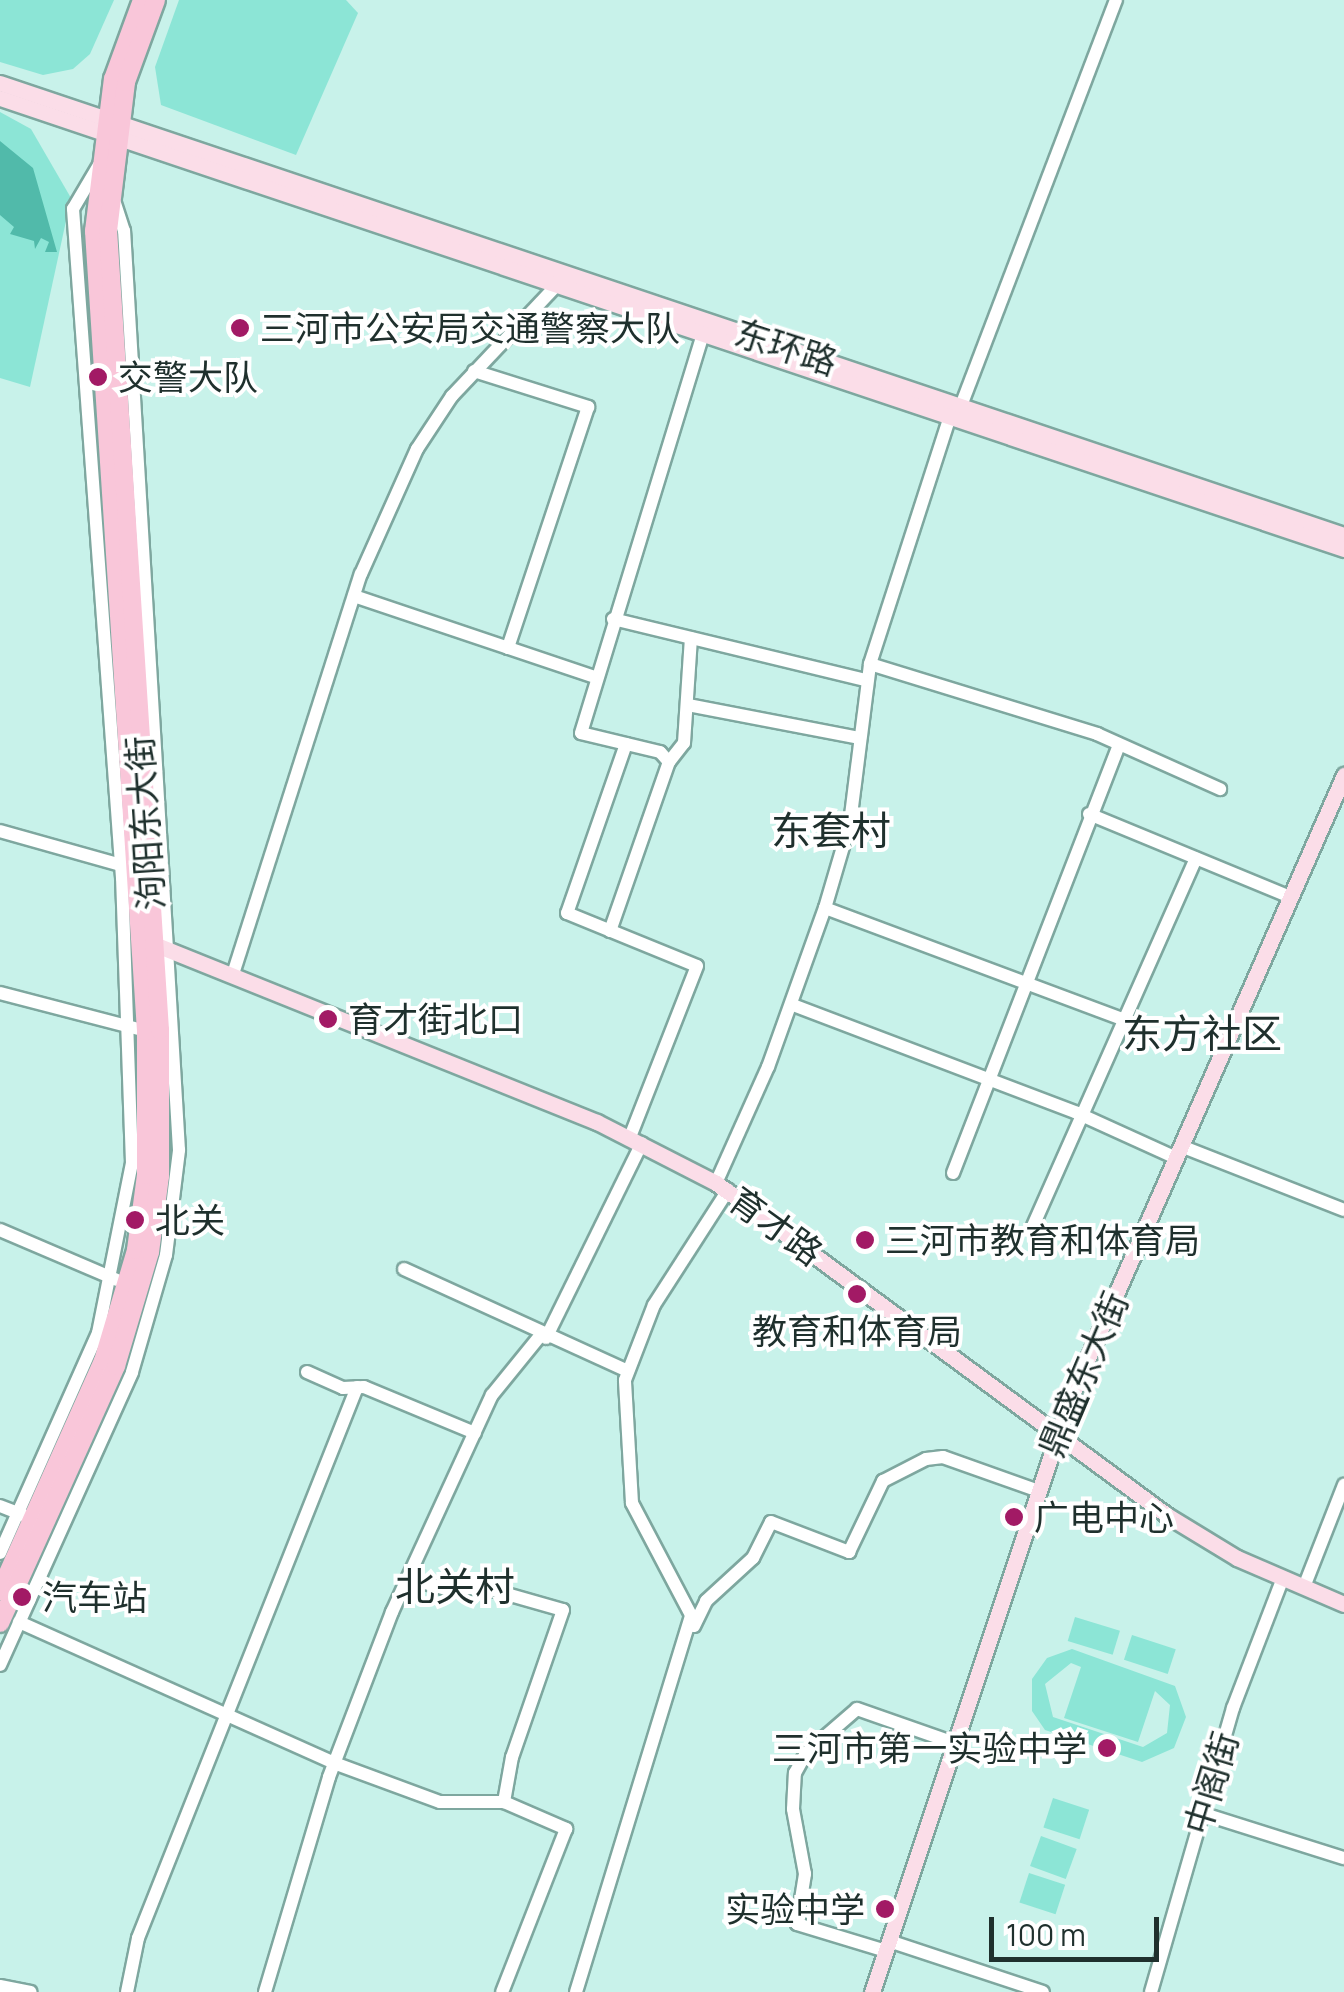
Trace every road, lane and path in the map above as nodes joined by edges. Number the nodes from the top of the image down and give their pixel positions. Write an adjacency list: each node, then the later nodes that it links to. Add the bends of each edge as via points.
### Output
1 (142, 0): 6 (highway, 泃阳东大街, via 115,70)
2 (156, 0): 6 (highway, 泃阳东大街)
3 (1116, 0): 10 (street)
4 (0, 84): 6 (main road, 东环路)
5 (0, 98): 6 (main road, 东环路)
6 (112, 128): 7 (main road, 东环路); 10 (main road, 东环路); 30 (highway, 泃阳东大街, via 100,165 94,231); 34 (highway, 泃阳东大街, via 112,329)
7 (556, 285): 8 (main road, 东环路); 9 (street)
8 (703, 334): 10 (main road, 东环路); 14 (street)
9 (474, 371): 13 (street, via 417,449); 16 (street, via 588,406)
10 (956, 413): 11 (main road, 东环路); 12 (main road, 东环路); 17 (street)
11 (1344, 535)
12 (1344, 549)
13 (354, 596): 16 (street); 35 (street)
14 (614, 619): 15 (street); 18 (street)
15 (691, 638): 19 (street); 20 (street, via 684,678)
16 (508, 648): 18 (street)
17 (870, 664): 19 (street); 23 (street)
18 (597, 678): 22 (street, via 582,732)
19 (866, 680): 21 (street)
20 (688, 705): 21 (street); 24 (street, via 684,743)
21 (860, 738): 32 (street, via 850,823)
22 (626, 744): 24 (street, via 660,752); 33 (street, via 567,913)
23 (1119, 746): 26 (street); 27 (street)
24 (669, 762): 33 (street)
25 (1344, 775): 31 (main road, 鼎盛东大街)
26 (1220, 788)
27 (1089, 814): 29 (street); 36 (street)
28 (0, 831): 30 (street)
29 (1196, 858): 31 (street); 39 (street)
30 (128, 867): 40 (highway, 泃阳东大街)
31 (1290, 898): 44 (main road, 鼎盛东大街)
32 (825, 908): 36 (street); 38 (street)
33 (610, 931): 43 (street, via 697,966)
34 (162, 947): 35 (main road, 育才路); 61 (highway, 泃阳东大街, via 162,1129 150,1252 116,1366); 68 (street, via 180,1110 166,1256 132,1372)
35 (233, 974): 43 (main road, 育才路)
36 (1024, 982): 39 (street); 41 (street)
37 (0, 992): 40 (street)
38 (793, 1005): 41 (street); 46 (street)
39 (1124, 1020): 42 (street)
40 (139, 1029): 51 (highway, 泃阳东大街, via 148,1148)
41 (988, 1079): 42 (street); 45 (street)
42 (1082, 1115): 44 (street); 48 (street)
43 (636, 1140): 46 (main road, 育才路); 52 (street)
44 (1178, 1152): 47 (street); 57 (main road, 鼎盛东大街)
45 (953, 1173)
46 (722, 1186): 53 (street, via 654,1305); 57 (main road, 育才路)
47 (1344, 1210)
48 (1033, 1226)
49 (0, 1230): 51 (street)
50 (404, 1269): 52 (street)
51 (120, 1282): 61 (highway, 泃阳东大街, via 94,1385)
52 (543, 1337): 53 (street); 56 (street, via 504,1373)
53 (628, 1371): 69 (street, via 622,1399 632,1430 632,1503 687,1604)
54 (306, 1372): 55 (street)
55 (357, 1387): 56 (street); 71 (street)
56 (475, 1433): 63 (street)
57 (1056, 1435): 59 (main road, 鼎盛东大街); 64 (main road, 育才路, via 1168,1516)
58 (1344, 1484): 65 (street)
59 (1036, 1490): 69 (street, via 943,1457 926,1458 883,1481 850,1552 772,1522 753,1558 706,1600); 72 (main road, 鼎盛东大街)
60 (0, 1506): 61 (street)
61 (33, 1518): 62 (street); 66 (highway, 泃阳东大街); 68 (highway, 泃阳东大街)
62 (0, 1553)
63 (408, 1578): 73 (street); 74 (street, via 442,1590 482,1587 563,1610 512,1757)
64 (1283, 1578): 65 (main road, 育才路); 75 (street, 中阁街)
65 (1304, 1587): 67 (main road, 育才路)
66 (0, 1591)
67 (1344, 1604)
68 (10, 1623): 70 (street); 71 (street)
69 (688, 1631): 83 (street)
70 (0, 1665)
71 (224, 1716): 73 (street); 80 (street, via 138,1938)
72 (954, 1742): 77 (main road, 鼎盛东大街); 77 (street, via 857,1709 806,1753 796,1773 793,1809 805,1874 797,1924)
73 (334, 1763): 74 (street, via 440,1802); 81 (street)
74 (504, 1802): 82 (street, via 566,1830)
75 (1201, 1813): 76 (street); 86 (street, 中阁街)
76 (1344, 1858)
77 (887, 1946): 84 (main road, 鼎盛东大街); 85 (street)
78 (0, 1986): 79 (street)
79 (30, 1992)
80 (127, 1992)
81 (265, 1992)
82 (502, 1992)
83 (576, 1992)
84 (872, 1992)
85 (1043, 1992)
86 (1151, 1992)

